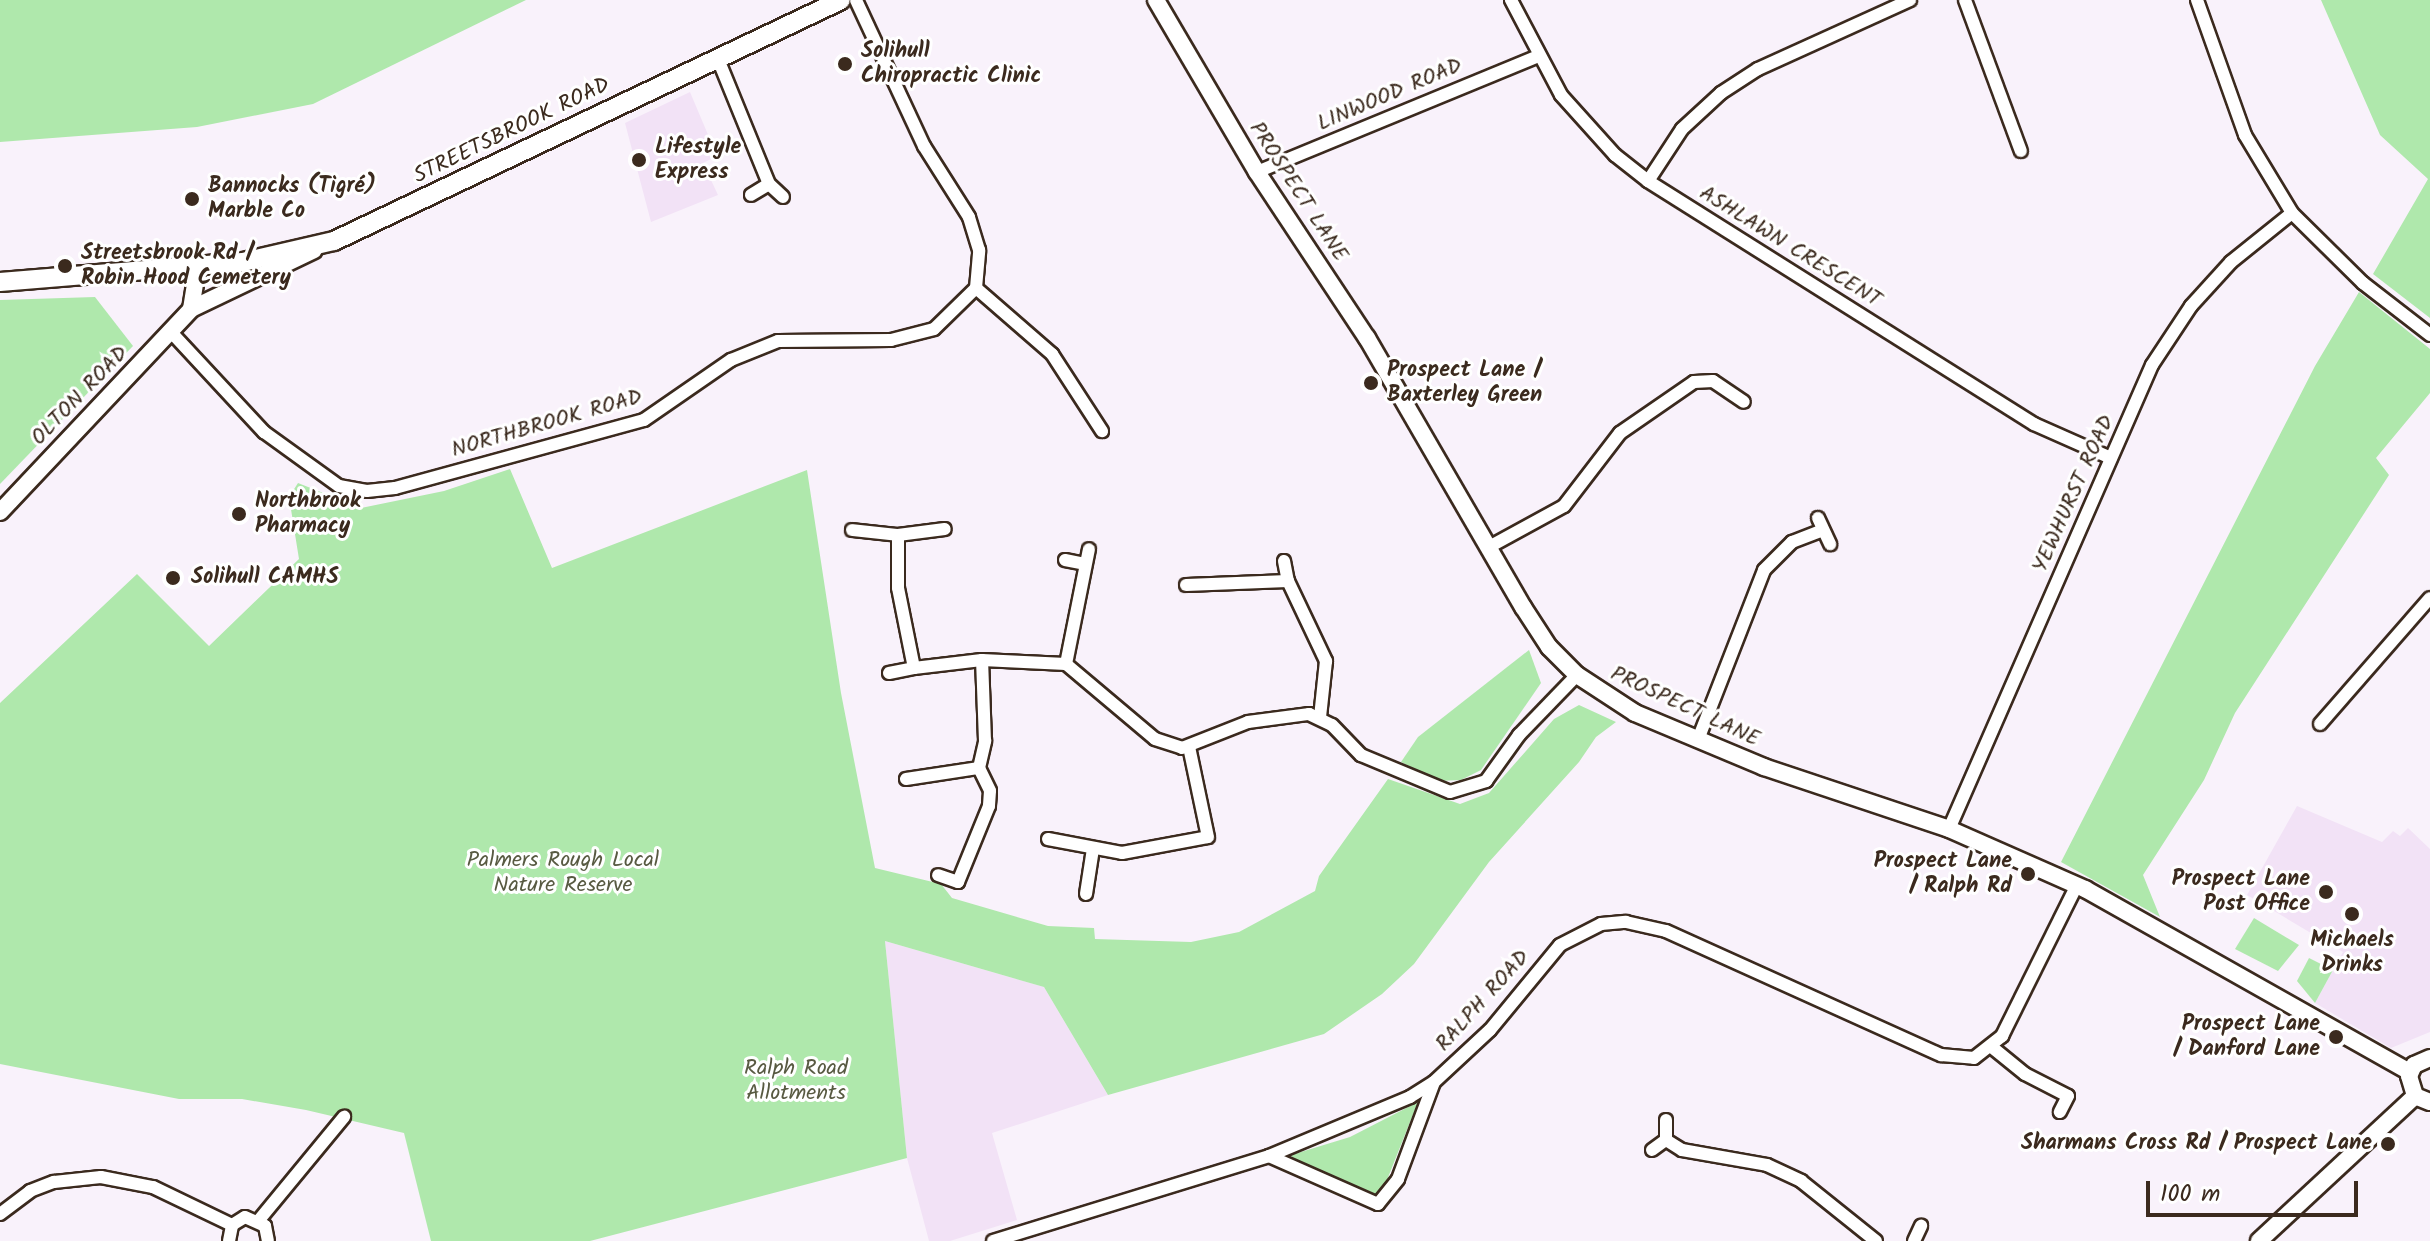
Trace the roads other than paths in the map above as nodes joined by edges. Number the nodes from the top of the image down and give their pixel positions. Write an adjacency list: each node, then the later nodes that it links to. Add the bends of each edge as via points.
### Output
1 (841, 0): 9 (main road, STREETSBROOK ROAD)
2 (856, 0): 20 (street, via 924,146 969,217 979,250)
3 (1156, 0): 11 (street, PROSPECT LANE)
4 (1511, 0): 8 (street, ASHLAWN CRESCENT)
5 (1910, 0): 12 (street, via 1731,86 1682,129)
6 (1965, 0): 10 (street)
7 (2197, 0): 16 (street, via 2245,135)
8 (1538, 56): 11 (street, LINWOOD ROAD); 12 (street, ASHLAWN CRESCENT, via 1586,124)
9 (718, 59): 13 (street); 17 (main road, STREETSBROOK ROAD)
10 (2021, 151)
11 (1257, 172): 32 (street, PROSPECT LANE, via 1367,338)
12 (1648, 181): 26 (street, ASHLAWN CRESCENT, via 2034,424)
13 (769, 184): 14 (street); 15 (street)
14 (751, 195)
15 (783, 197)
16 (2292, 213): 23 (street, via 2363,283); 26 (street, YEWHURST ROAD, via 2231,262 2191,306 2152,365)
17 (334, 241): 18 (main road, STREETSBROOK ROAD); 21 (street, OLTON ROAD)
18 (198, 266): 19 (main road, STREETSBROOK ROAD); 21 (street)
19 (0, 282)
20 (976, 288): 22 (street, NORTHBROOK ROAD, via 946,322 925,334 891,340 778,341 731,360 644,420 367,491 339,486 264,432); 25 (street, via 1060,363)
21 (191, 309): 22 (street, OLTON ROAD)
22 (171, 332): 27 (street, OLTON ROAD)
23 (2430, 335)
24 (1744, 402): 32 (street, via 1713,381 1694,382 1620,433 1564,506)
25 (1102, 431)
26 (2111, 458): 51 (street, YEWHURST ROAD)
27 (0, 512)
28 (945, 529): 30 (street)
29 (852, 530): 30 (street)
30 (898, 535): 42 (street, via 898,588)
31 (1830, 544): 47 (street, via 1821,524 1792,542 1764,570)
32 (1489, 547): 44 (street, PROSPECT LANE, via 1549,647)
33 (1089, 549): 36 (street)
34 (1065, 560): 36 (street)
35 (1284, 561): 37 (street)
36 (1085, 564): 41 (street)
37 (1288, 581): 38 (street); 45 (street, via 1326,661)
38 (1186, 585)
39 (2430, 598): 46 (street)
40 (982, 660): 41 (street); 42 (street); 49 (street, via 985,741)
41 (1066, 664): 48 (street, via 1155,739)
42 (914, 668): 43 (street)
43 (889, 673)
44 (1577, 675): 45 (street, via 1519,735 1486,781 1450,792 1361,755); 47 (street, PROSPECT LANE, via 1604,698)
45 (1320, 717): 48 (street, via 1248,722)
46 (2320, 724)
47 (1699, 737): 51 (street, PROSPECT LANE, via 1764,767)
48 (1189, 747): 53 (street, via 1208,837 1122,853)
49 (979, 768): 50 (street); 55 (street, via 990,791 989,806)
50 (906, 779)
51 (1949, 829): 56 (street, PROSPECT LANE)
52 (1048, 839): 53 (street)
53 (1093, 849): 57 (street)
54 (938, 875): 55 (street)
55 (958, 882): 58 (street)
56 (2077, 885): 59 (street, via 2030,986); 61 (street, PROSPECT LANE)
57 (1086, 894)
58 (953, 896)
59 (1993, 1048): 62 (street, RALPH ROAD, via 1974,1058 1951,1059 1666,931 1615,922 1591,926 1560,945 1490,1030); 64 (street, via 2025,1074 2068,1096)
60 (2430, 1058): 61 (street)
61 (2410, 1072): 63 (street)
62 (1434, 1082): 69 (street, RALPH ROAD, via 1371,1116); 69 (street, via 1398,1179 1378,1204)
63 (2423, 1099): 79 (street)
64 (2060, 1112)
65 (344, 1117): 71 (street)
66 (1666, 1120): 67 (street)
67 (1666, 1140): 68 (street); 77 (street, via 1682,1150 1778,1170 1801,1181)
68 (1652, 1150)
69 (1269, 1156): 76 (street, RALPH ROAD)
70 (0, 1214): 72 (street, via 30,1191 54,1182 113,1178 181,1197)
71 (259, 1220): 72 (street, via 245,1217); 75 (street)
72 (232, 1225): 74 (street)
73 (1921, 1226): 78 (street)
74 (229, 1241)
75 (268, 1241)
76 (993, 1241)
77 (1876, 1241)
78 (1914, 1241)
79 (2259, 1241)

